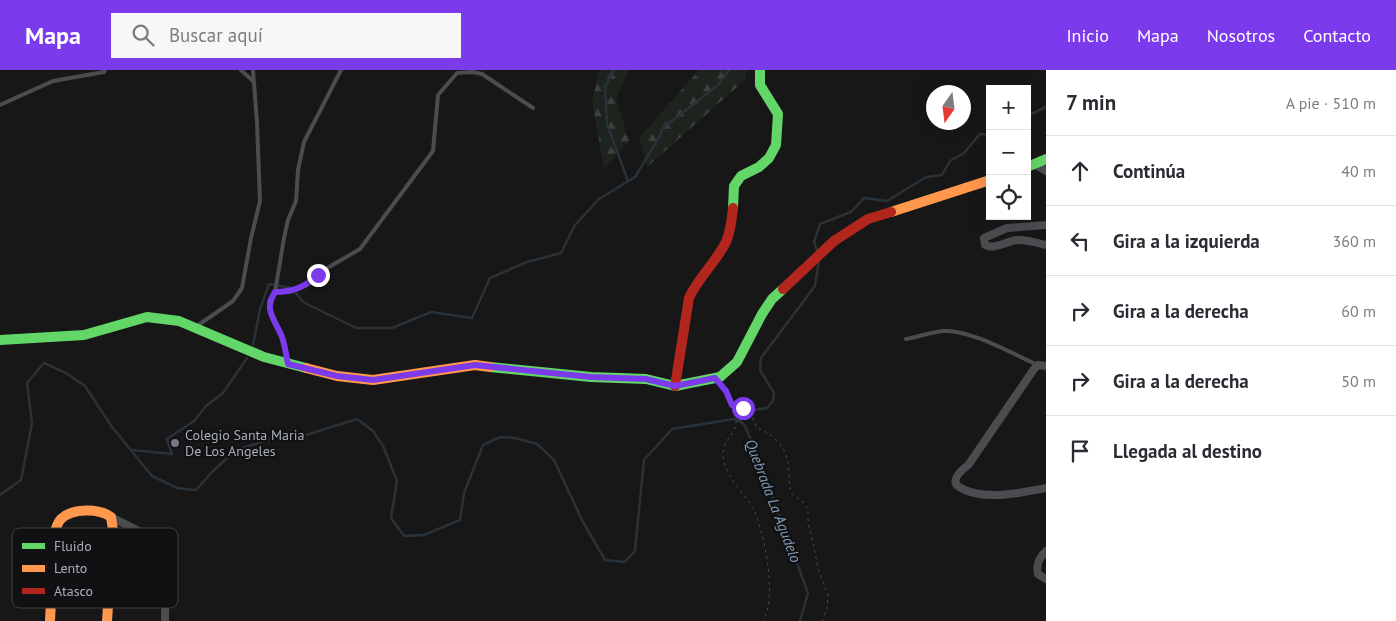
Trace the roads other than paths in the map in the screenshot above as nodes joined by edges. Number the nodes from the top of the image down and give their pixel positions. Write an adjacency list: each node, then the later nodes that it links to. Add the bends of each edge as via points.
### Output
1 (105, 70): 7 (lane, via 53,80)
2 (241, 70): 6 (lane)
3 (253, 70): 6 (lane)
4 (341, 70): 15 (lane, via 304,142 296,201 288,220)
5 (760, 70): 21 (street, via 760,85 778,114 776,145 769,158 741,176 734,186 727,240 689,298)
6 (254, 83): 16 (lane, via 260,201 242,288 233,301)
7 (0, 105)
8 (534, 108): 15 (lane, via 482,74 458,73 438,95 433,151 360,249 329,266 307,285 290,292)
9 (1046, 159): 10 (street)
10 (1031, 166): 11 (street)
11 (1046, 171)
12 (986, 181): 21 (street, via 868,219 834,241 772,300 727,372 715,378)
13 (1046, 225): 14 (street, via 1007,228 991,234 984,241 991,248 1018,240)
14 (1046, 245)
15 (275, 292): 19 (lane, via 269,301 270,312 282,338)
16 (195, 328): 18 (street, via 179,321 147,317 84,335); 19 (street)
17 (906, 339): 20 (lane, via 943,331 958,332)
18 (0, 340)
19 (288, 364): 21 (street, via 337,376 373,380 475,365 646,379)
20 (1042, 365): 22 (street, via 955,482 967,491 987,495)
21 (675, 386)
22 (1046, 488)
23 (111, 517): 24 (street, via 102,510 70,512); 25 (street); 26 (street)
24 (56, 528)
25 (112, 528)
26 (133, 528)
27 (1046, 550): 28 (street, via 1039,558 1037,569)
28 (1046, 580)
29 (51, 608): 32 (street)
30 (108, 608): 33 (street)
31 (165, 608): 34 (street)
32 (50, 621)
33 (107, 621)
34 (165, 621)

